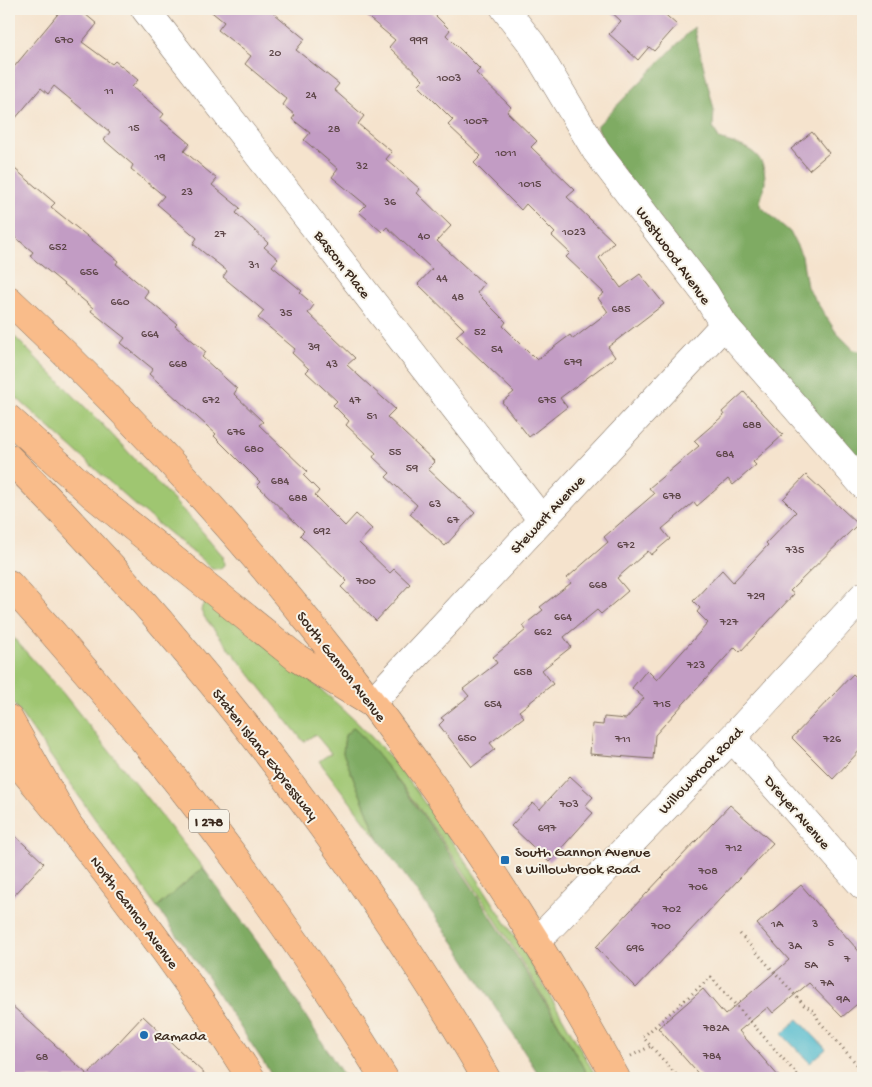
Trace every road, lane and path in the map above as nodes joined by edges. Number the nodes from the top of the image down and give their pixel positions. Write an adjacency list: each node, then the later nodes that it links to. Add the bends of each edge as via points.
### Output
1 (145, 9): 8 (street, Bascom Place)
2 (505, 9): 4 (street, Westwood Avenue, via 537,51 596,151 705,293)
3 (9, 300): 11 (main road, South Gannon Avenue, via 117,406 204,500 292,602)
4 (724, 325): 7 (street, Westwood Avenue); 8 (street, Stewart Avenue)
5 (9, 419): 11 (main road, via 93,495 297,658)
6 (9, 458): 24 (main road, Staten Island Expressway, via 137,595 256,739 366,889)
7 (863, 485)
8 (542, 520): 11 (street, Stewart Avenue)
9 (9, 584): 23 (main road, I 278, via 122,712 233,852 275,909)
10 (863, 596): 13 (street, Willowbrook Road)
11 (371, 703): 18 (main road, South Gannon Avenue, via 478,852)
12 (9, 719): 15 (main road)
13 (732, 738): 16 (street, Dreyer Avenue); 18 (street, Willowbrook Road)
14 (9, 753): 15 (main road, North Gannon Avenue)
15 (68, 824): 22 (main road, North Gannon Avenue, via 182,974)
16 (863, 886)
17 (740, 934): 21 (path, via 804,1005 814,1011 818,1021)
18 (536, 942): 20 (main road, South Gannon Avenue)
19 (651, 1046): 20 (path); 25 (path); 26 (path, via 643,1037 711,977)
20 (623, 1067)
21 (862, 1070)
22 (251, 1078)
23 (384, 1078)
24 (486, 1078)
25 (679, 1078)
26 (800, 1078)

